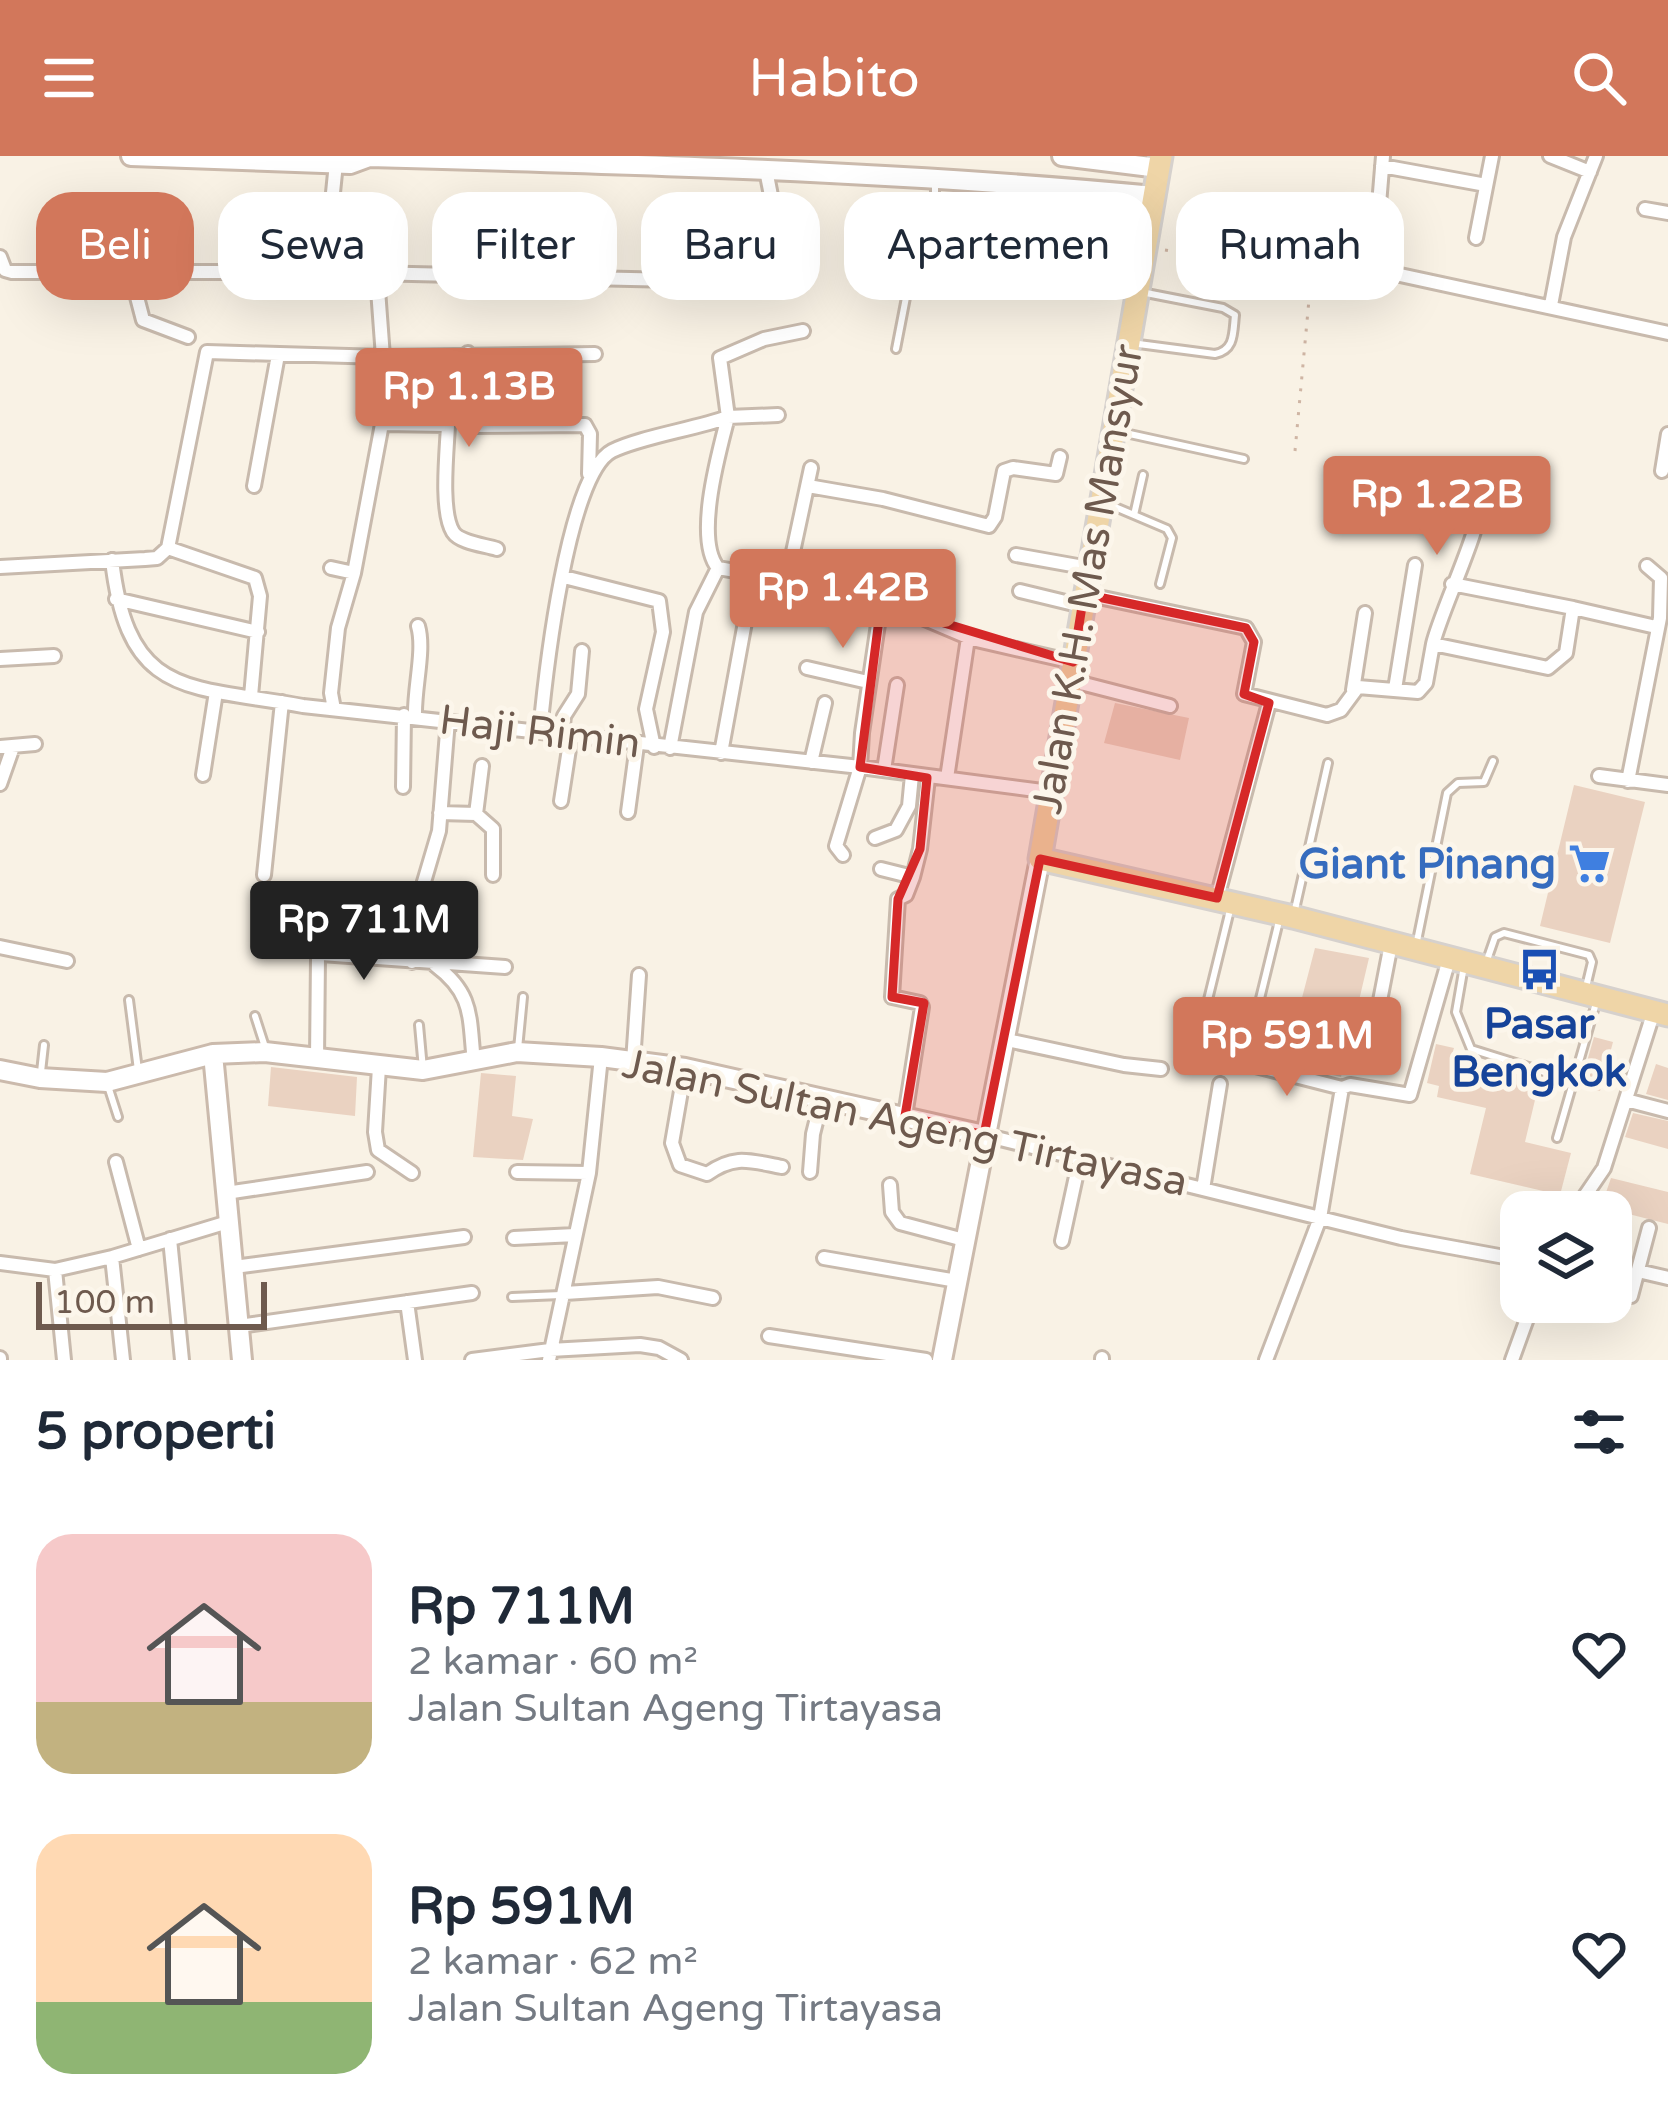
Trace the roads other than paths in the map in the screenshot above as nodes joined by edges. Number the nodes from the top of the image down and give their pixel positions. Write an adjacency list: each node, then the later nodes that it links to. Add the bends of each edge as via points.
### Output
1 (131, 156): 7 (main road)
2 (1062, 156): 9 (main road)
3 (1492, 156): 15 (street)
4 (1550, 156): 13 (street)
5 (1596, 156): 13 (street)
6 (561, 159): 7 (main road); 12 (main road)
7 (333, 160): 16 (street)
8 (1382, 161): 15 (street); 32 (street, via 1374,265 1381,272)
9 (1114, 162): 10 (main road); 18 (main road)
10 (1160, 162): 19 (main road, Jalan K.H. Mas Mansyur)
11 (824, 164): 12 (main road); 14 (main road)
12 (766, 170): 17 (street)
13 (1590, 172): 32 (street, via 1564,237)
14 (935, 178): 18 (main road); 37 (lane, via 935,256 909,282)
15 (1486, 185): 23 (street)
16 (331, 192)
17 (770, 192)
18 (1114, 192)
19 (1154, 196): 20 (main road, Jalan K.H. Mas Mansyur)
20 (1152, 207)
21 (1645, 209): 22 (street)
22 (1668, 213)
23 (1476, 238)
24 (0, 257): 25 (street, via 5,270)
25 (36, 272)
26 (408, 276): 27 (street)
27 (641, 280)
28 (1152, 286): 36 (lane, via 1235,315 1232,343 1215,354)
29 (138, 300): 35 (street, via 143,320)
30 (379, 300): 41 (street)
31 (1136, 300): 36 (main road, Jalan K.H. Mas Mansyur)
32 (1551, 305): 34 (street)
33 (803, 331): 43 (street, via 720,358)
34 (1668, 333)
35 (188, 337)
36 (1128, 343): 45 (main road, Jalan K.H. Mas Mansyur)
37 (896, 349)
38 (468, 353): 39 (street); 41 (street); 52 (street, via 470,426 585,424)
39 (595, 354)
40 (278, 355): 41 (street); 54 (street); 59 (street, via 207,352)
41 (383, 357): 44 (street)
42 (778, 415): 43 (street)
43 (728, 417): 52 (street, via 612,451); 67 (street, via 708,513)
44 (382, 424): 60 (street, via 448,425 451,529); 69 (street)
45 (1113, 430): 48 (lane); 57 (main road, Jalan K.H. Mas Mansyur)
46 (1668, 434): 51 (street)
47 (1060, 457): 55 (street, via 1056,474 1004,471 989,526)
48 (1244, 459)
49 (1348, 464): 56 (lane)
50 (811, 468): 55 (street)
51 (1661, 471)
52 (589, 475): 71 (street)
53 (1143, 475): 58 (lane)
54 (254, 486)
55 (808, 486): 72 (street)
56 (1474, 492): 74 (street, via 1480,518)
57 (1100, 502): 58 (lane); 68 (main road, Jalan K.H. Mas Mansyur)
58 (1134, 515): 73 (lane, via 1172,538)
59 (168, 548): 62 (street, via 157,558); 83 (street, via 255,578)
60 (497, 549)
61 (1016, 555): 68 (street)
62 (104, 560): 65 (street); 76 (street, Haji Rimin)
63 (1415, 565): 93 (street)
64 (1647, 566): 82 (street, via 1661,578)
65 (0, 567)
66 (331, 568): 69 (street)
67 (718, 568): 70 (street); 110 (street, via 696,612)
68 (1089, 568): 77 (main road, Jalan K.H. Mas Mansyur)
69 (354, 573): 101 (street, via 338,628)
70 (754, 573): 72 (street); 111 (street)
71 (564, 577): 104 (street); 109 (street, via 658,601 664,632 646,710)
72 (787, 580): 78 (street)
73 (1160, 584)
74 (1452, 584): 79 (street); 85 (street)
75 (1021, 591): 77 (street)
76 (116, 598): 83 (street); 95 (street, Haji Rimin, via 153,668)
77 (1083, 600): 90 (main road, Jalan K.H. Mas Mansyur); 99 (street, via 1246,628 1254,642 1244,694)
78 (880, 604): 84 (street); 91 (street)
79 (1573, 608): 82 (street); 85 (street, via 1566,653 1548,668)
80 (1365, 613): 94 (street)
81 (418, 626): 102 (street)
82 (1656, 627): 123 (street)
83 (258, 632): 96 (street)
84 (968, 638): 90 (street); 122 (street)
85 (1433, 644): 93 (street, via 1423,689)
86 (582, 651): 105 (street, via 578,694 564,716)
87 (54, 656): 88 (street)
88 (0, 659)
89 (807, 668): 91 (street)
90 (1071, 671): 100 (street); 127 (main road, Jalan K.H. Mas Mansyur)
91 (868, 682): 116 (street)
92 (897, 685): 117 (street)
93 (1395, 689): 94 (street)
94 (1353, 691): 99 (street, via 1335,714)
95 (216, 692): 96 (street, Haji Rimin); 118 (street)
96 (251, 696): 97 (street, Haji Rimin)
97 (282, 702): 101 (street, Haji Rimin); 136 (street)
98 (825, 703): 113 (street)
99 (1269, 703): 139 (street)
100 (1170, 706)
101 (334, 709): 102 (street, Haji Rimin)
102 (409, 716): 103 (street, Haji Rimin); 126 (street)
103 (448, 720): 104 (street, Haji Rimin); 130 (street)
104 (540, 732): 105 (street, Haji Rimin)
105 (567, 735): 107 (street, Haji Rimin); 128 (street)
106 (34, 744): 108 (street)
107 (637, 745): 109 (street, Haji Rimin); 129 (street)
108 (7, 747): 124 (street)
109 (654, 747): 110 (street, Haji Rimin)
110 (670, 748): 111 (street, Haji Rimin)
111 (721, 753): 113 (street, Haji Rimin)
112 (1492, 760): 145 (lane, via 1484,782 1458,783 1447,793)
113 (811, 762): 116 (street, Haji Rimin)
114 (1328, 763): 141 (lane)
115 (482, 766): 131 (street)
116 (860, 767): 117 (street, Haji Rimin); 133 (street, via 836,846)
117 (884, 770): 119 (street, Haji Rimin)
118 (203, 775)
119 (912, 775): 121 (street, Haji Rimin); 132 (street, via 896,830)
120 (1599, 776): 123 (street)
121 (928, 778): 122 (street, Haji Rimin); 138 (street)
122 (946, 778): 127 (street, Haji Rimin)
123 (1628, 781): 125 (street)
124 (0, 784)
125 (1668, 785)
126 (403, 788)
127 (1050, 792): 134 (main road, Jalan K.H. Mas Mansyur)
128 (561, 801)
129 (628, 812)
130 (440, 813): 131 (street); 142 (street)
131 (476, 814): 137 (street, via 494,829)
132 (874, 838)
133 (843, 855)
134 (1040, 859): 139 (main road); 160 (main road)
135 (881, 869): 138 (street)
136 (264, 875)
137 (494, 875)
138 (913, 877): 184 (street, via 898,898 892,997 922,1007)
139 (1224, 901): 141 (main road); 158 (lane, via 1203,1020)
140 (329, 904): 142 (street)
141 (1287, 916): 143 (main road); 158 (lane)
142 (412, 920): 147 (street)
143 (1391, 944): 145 (main road); 159 (street)
144 (0, 946): 146 (street)
145 (1415, 950): 148 (main road)
146 (67, 961)
147 (412, 962): 149 (street); 166 (street, via 319,955)
148 (1466, 963): 152 (main road); 152 (lane, via 1504,933 1588,955); 177 (lane, via 1456,1012 1471,1049); 180 (street, via 1412,1093)
149 (434, 964): 150 (street); 168 (street, via 458,982 469,1008)
150 (505, 967)
151 (639, 975): 167 (street)
152 (1592, 993): 155 (main road); 177 (lane)
153 (523, 997): 163 (lane)
154 (128, 1000): 175 (lane)
155 (1661, 1013): 182 (street)
156 (255, 1016): 162 (lane)
157 (419, 1025): 174 (lane)
158 (1252, 1033): 169 (lane)
159 (1373, 1037)
160 (1007, 1040): 172 (street); 186 (main road)
161 (44, 1046): 176 (lane)
162 (266, 1052): 164 (main road, Jalan Sultan Ageng Tirtayasa); 166 (main road, Jalan Sultan Ageng Tirtayasa)
163 (518, 1052): 165 (main road, Jalan Sultan Ageng Tirtayasa); 168 (main road, Jalan Sultan Ageng Tirtayasa)
164 (210, 1054): 175 (main road, Jalan Sultan Ageng Tirtayasa); 199 (main road)
165 (601, 1057): 167 (main road, Jalan Sultan Ageng Tirtayasa); 195 (street)
166 (316, 1059): 170 (main road, Jalan Sultan Ageng Tirtayasa)
167 (633, 1061): 171 (main road, Jalan Sultan Ageng Tirtayasa)
168 (474, 1062): 174 (main road, Jalan Sultan Ageng Tirtayasa)
169 (1244, 1063): 180 (street)
170 (380, 1067): 174 (main road, Jalan Sultan Ageng Tirtayasa); 194 (street, via 378,1150)
171 (685, 1069): 181 (main road, Jalan Sultan Ageng Tirtayasa); 190 (street, via 673,1143 680,1165 707,1174 724,1161)
172 (1161, 1069)
173 (0, 1070): 176 (main road, Jalan Sultan Ageng Tirtayasa)
174 (423, 1070)
175 (138, 1074): 178 (main road, Jalan Sultan Ageng Tirtayasa)
176 (40, 1078): 178 (main road, Jalan Sultan Ageng Tirtayasa)
177 (1573, 1081): 187 (lane)
178 (107, 1082): 185 (lane)
179 (1220, 1084): 197 (street)
180 (1342, 1088): 200 (street)
181 (822, 1098): 184 (main road, Jalan Sultan Ageng Tirtayasa); 193 (street)
182 (1626, 1100): 183 (street); 198 (street)
183 (1668, 1111)
184 (905, 1116): 186 (main road, Jalan Sultan Ageng Tirtayasa)
185 (118, 1117)
186 (984, 1135): 188 (street, Jalan Sultan Ageng Tirtayasa); 207 (main road)
187 (1557, 1138)
188 (1079, 1158): 197 (street, Jalan Sultan Ageng Tirtayasa); 208 (street)
189 (116, 1162): 209 (street)
190 (782, 1166)
191 (367, 1172): 199 (street)
192 (517, 1172): 195 (street)
193 (810, 1172)
194 (412, 1173)
195 (589, 1173): 203 (street)
196 (890, 1185): 207 (street, via 899,1223)
197 (1203, 1189): 200 (street, Jalan Sultan Ageng Tirtayasa)
198 (1588, 1191)
199 (226, 1193): 201 (main road)
200 (1320, 1218): 210 (street, Jalan Sultan Ageng Tirtayasa); 238 (street)
201 (228, 1222): 206 (street); 214 (main road)
202 (1649, 1228): 216 (street)
203 (574, 1234): 205 (street); 221 (street)
204 (464, 1237): 214 (street)
205 (514, 1238)
206 (170, 1239): 209 (street); 231 (street)
207 (964, 1240): 218 (main road)
208 (1062, 1241)
209 (139, 1249): 211 (street)
210 (1500, 1256)
211 (112, 1257): 215 (street); 230 (street)
212 (824, 1258): 218 (street)
213 (0, 1263): 215 (street)
214 (234, 1267): 226 (main road)
215 (55, 1270): 229 (street)
216 (1638, 1271): 217 (street); 219 (street)
217 (1668, 1278)
218 (957, 1281): 237 (main road)
219 (1632, 1292)
220 (472, 1293): 224 (street)
221 (565, 1294): 222 (lane); 223 (street, via 658,1287); 228 (street)
222 (512, 1297)
223 (713, 1298)
224 (407, 1302): 226 (street); 233 (street)
225 (1525, 1323): 239 (street)
226 (239, 1326): 232 (main road)
227 (769, 1336): 236 (street)
228 (549, 1355): 234 (street); 235 (street, via 640,1346)
229 (64, 1360)
230 (123, 1360)
231 (182, 1360)
232 (242, 1360)
233 (415, 1360)
234 (472, 1360)
235 (681, 1360)
236 (926, 1360)
237 (942, 1360)
238 (1267, 1360)
239 (1512, 1360)

